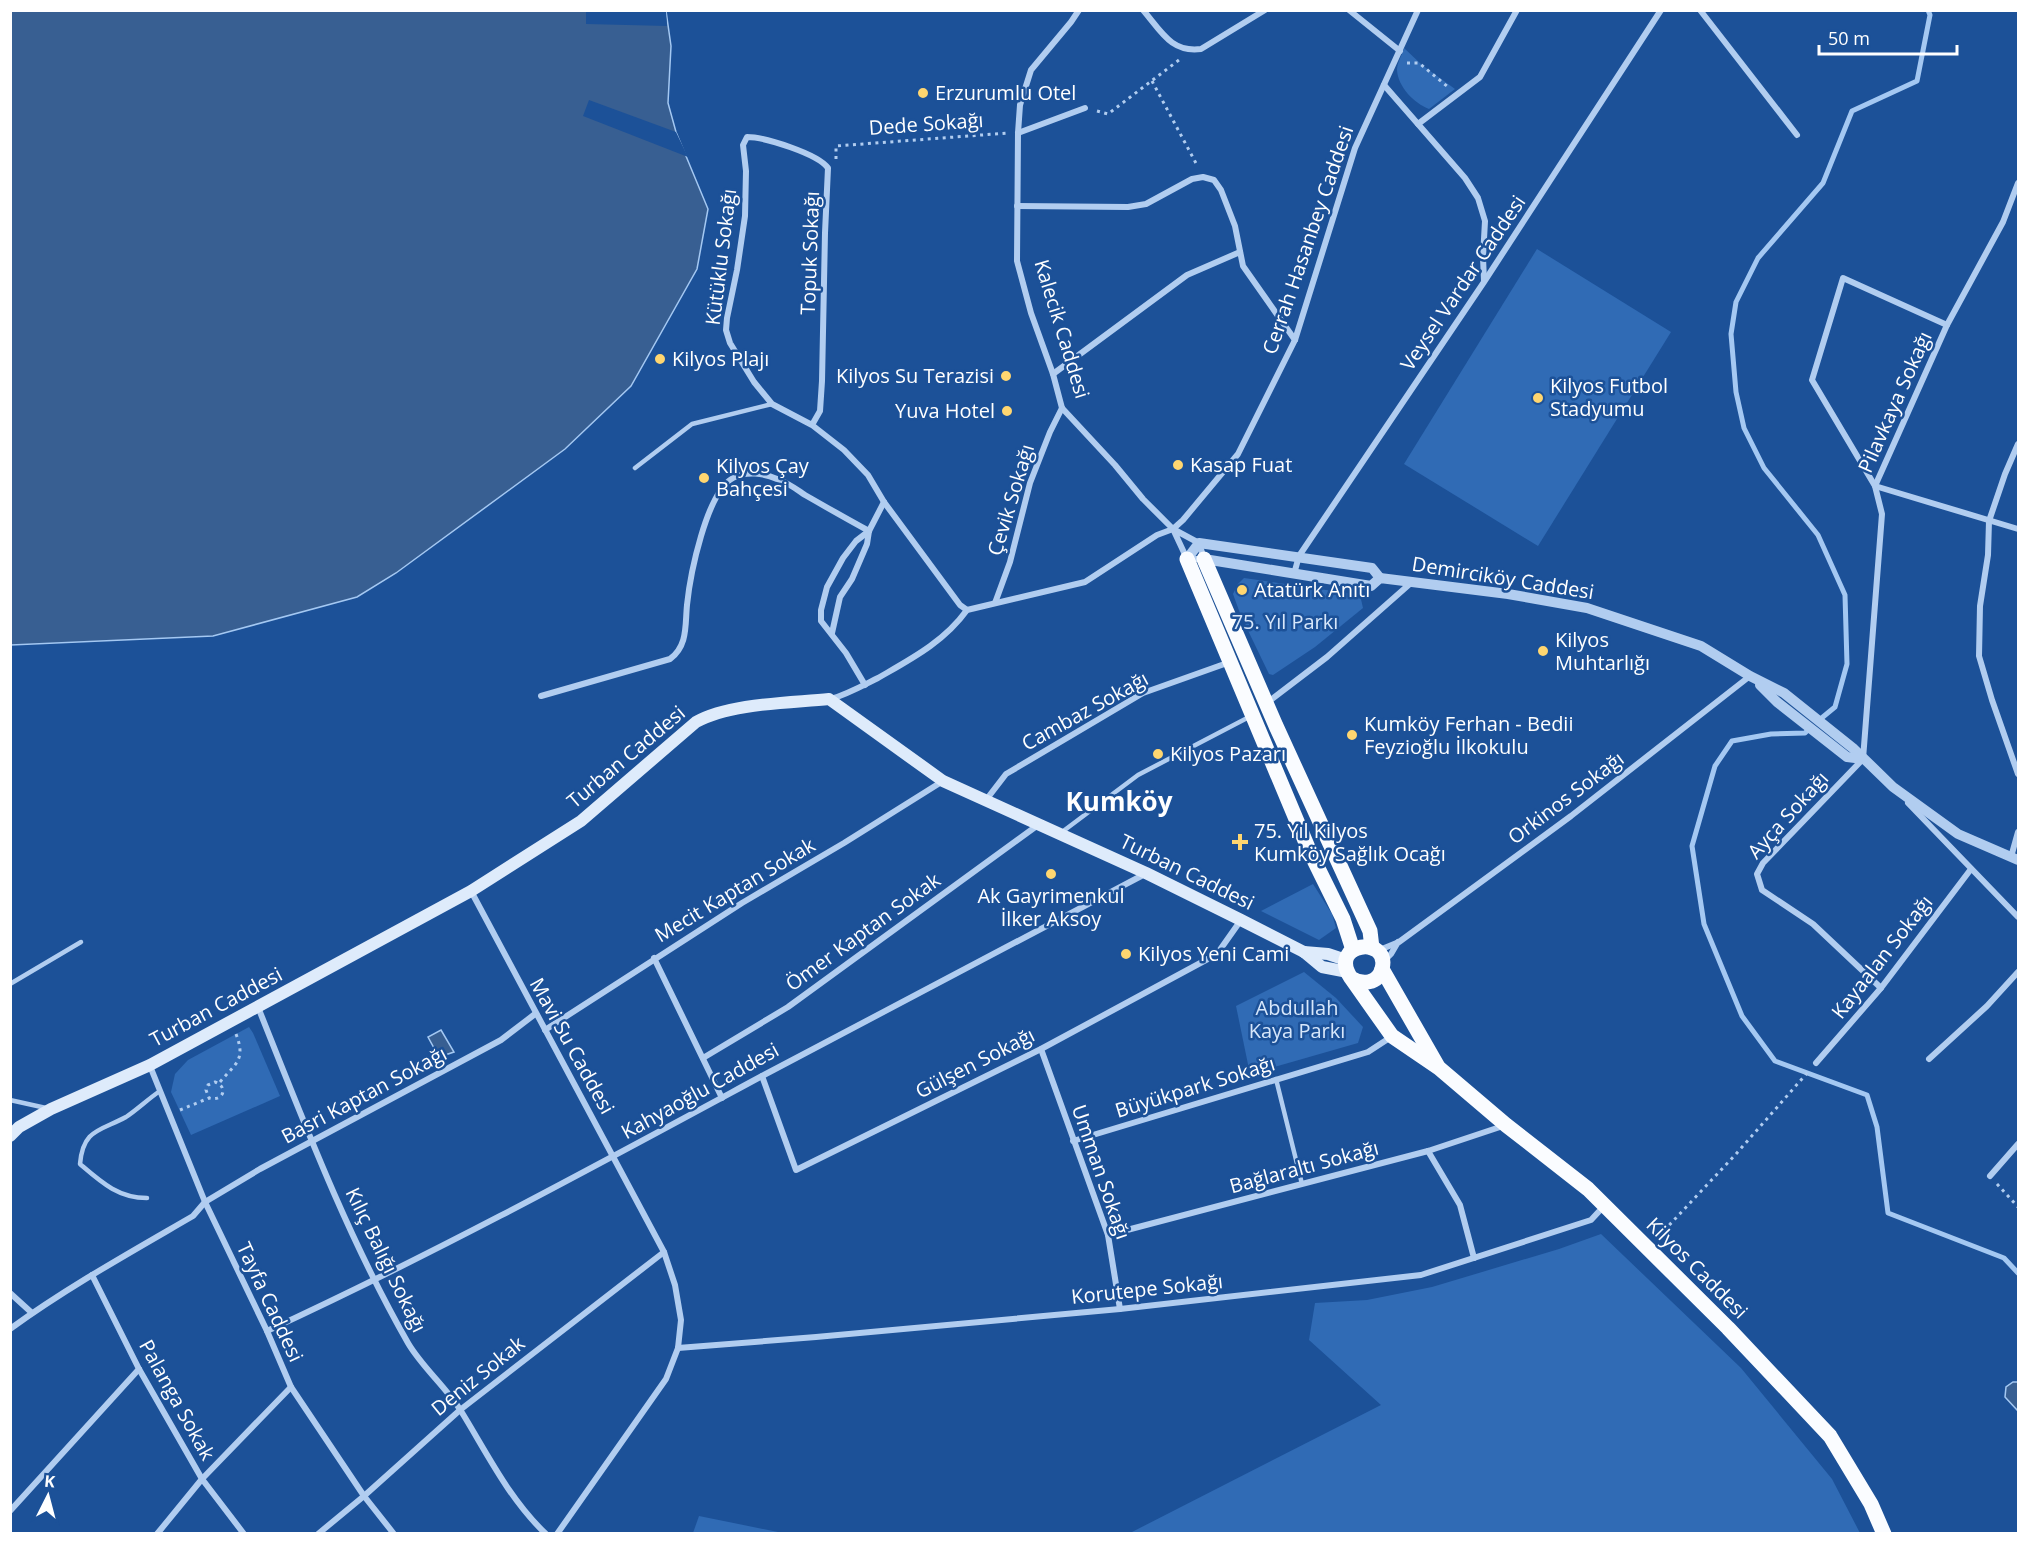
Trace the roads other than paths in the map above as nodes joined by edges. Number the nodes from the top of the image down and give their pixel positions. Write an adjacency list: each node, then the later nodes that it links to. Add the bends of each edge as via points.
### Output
1 (1079, 10): 13 (street, Kalecik Caddesi, via 1031,70 1020,105)
2 (1143, 10): 3 (street, via 1183,50 1201,49)
3 (1265, 10)
4 (1349, 10): 9 (street)
5 (1418, 10): 9 (street, Cerrah Hasanbey Caddesi)
6 (1517, 10): 12 (street, via 1480,77)
7 (1661, 10): 19 (street, Veysel Vardar Caddesi)
8 (1700, 10): 14 (street)
9 (1400, 51): 10 (street, Cerrah Hasanbey Caddesi)
10 (1384, 85): 12 (street); 21 (street, Cerrah Hasanbey Caddesi, via 1355,148)
11 (1085, 108): 13 (street)
12 (1418, 124): 19 (street, via 1478,198 1485,222)
13 (1018, 132): 17 (street, Kalecik Caddesi)
14 (1797, 135)
15 (747, 137): 23 (street, Kütüklu Sokağı, via 743,145 747,171 745,216 726,330 754,382); 25 (street, Topuk Sokağı, via 804,154 824,162 828,168 822,381 820,411)
16 (2019, 183): 20 (street, Pilavkaya Sokağı, via 2003,222)
17 (1017, 206): 18 (street, via 1128,207 1146,204 1203,177 1214,180 1221,190); 22 (street, Kalecik Caddesi, via 1017,261)
18 (1240, 252): 21 (street, via 1243,266); 22 (street, via 1187,275)
19 (1484, 282): 35 (street, Veysel Vardar Caddesi)
20 (1947, 325): 28 (street, Pilavkaya Sokağı); 28 (street, via 1843,278 1812,380)
21 (1295, 340): 31 (street, Cerrah Hasanbey Caddesi, via 1238,454)
22 (1053, 374): 24 (street, Kalecik Caddesi)
23 (772, 404): 25 (street, Kütüklu Sokağı); 27 (lane, via 692,424)
24 (1062, 408): 31 (street, Kalecik Caddesi); 41 (street, Çevik Sokağı, via 1030,483)
25 (812, 425): 29 (street, Kütüklu Sokağı, via 868,475)
26 (2019, 444): 30 (street)
27 (634, 468)
28 (1875, 486): 30 (street); 52 (street, Pilavkaya Sokağı, via 1882,514)
29 (884, 502): 33 (street); 42 (street, Kütüklu Sokağı, via 960,605)
30 (1989, 521): 32 (street); 53 (street, via 1979,657)
31 (1173, 529): 34 (street, Kalecik Caddesi); 36 (street, Kalecik Caddesi); 41 (street, Cerrah Hasanbey Caddesi, via 1085,582)
32 (2019, 529)
33 (868, 531): 43 (street, via 867,544 840,597); 43 (street, via 843,558 828,587 821,621); 48 (street, via 778,479 756,474 734,477 720,492 706,522 678,653 670,659)
34 (1199, 543): 35 (street, Demirciköy Caddesi); 36 (street); 37 (street)
35 (1299, 556): 38 (street, Veysel Vardar Caddesi); 39 (street, Demirciköy Caddesi, via 1372,568)
36 (1187, 559): 37 (street); 45 (main road, Kalecik Caddesi)
37 (1204, 559): 38 (street, Demirciköy Caddesi); 44 (main road)
38 (1294, 574): 39 (street, Demirciköy Caddesi, via 1371,586)
39 (1380, 578): 40 (street, Demirciköy Caddesi)
40 (1414, 581): 46 (street, Demirciköy Caddesi, via 1587,608 1701,646); 50 (street)
41 (995, 603): 42 (street, Cerrah Hasanbey Caddesi)
42 (968, 610): 47 (street, via 936,644)
43 (832, 633): 47 (street)
44 (1246, 657): 45 (street, Cambaz Sokağı); 50 (main road)
45 (1229, 663): 51 (main road, Kalecik Caddesi); 56 (street, Cambaz Sokağı, via 1143,693 1006,774)
46 (1750, 676): 52 (street, Demirciköy Caddesi); 67 (street, Orkinos Sokağı, via 1571,816)
47 (866, 685): 49 (street)
48 (541, 696)
49 (829, 699): 54 (main road, Turban Caddesi); 63 (main road, Turban Caddesi, via 710,714 581,821)
50 (1266, 703): 51 (street); 68 (main road, via 1370,931)
51 (1252, 716): 59 (lane, via 1138,775); 70 (main road, Kalecik Caddesi, via 1343,919)
52 (1863, 759): 55 (street); 73 (street, Ayça Sokağı, via 1763,863 1757,874 1762,890 1813,924)
53 (2019, 774)
54 (943, 781): 56 (main road, Turban Caddesi); 69 (street, Mecit Kaptan Sokak)
55 (1893, 787): 60 (street, via 1958,834); 61 (street)
56 (986, 800): 57 (main road, Turban Caddesi)
57 (1038, 825): 59 (main road, Turban Caddesi); 79 (street, Ömer Kaptan Sokak, via 788,1007)
58 (2019, 832): 60 (street)
59 (1060, 834): 62 (main road, Turban Caddesi)
60 (2015, 858)
61 (1971, 868): 64 (street); 73 (street, Kayaalan Sokağı)
62 (1146, 873): 65 (main road, Turban Caddesi); 84 (street, Kahyaoğlu Caddesi)
63 (471, 891): 74 (main road, Turban Caddesi); 75 (street, Mavi Su Caddesi)
64 (2019, 917)
65 (1241, 920): 70 (main road, Turban Caddesi, via 1304,952 1328,954); 78 (street, Gülşen Sokağı, via 1217,954)
66 (81, 942): 72 (lane)
67 (1399, 942): 68 (street); 68 (street, via 1391,954)
68 (1378, 957): 70 (main road, via 1365,946); 70 (main road, via 1377,978 1367,983 1356,981); 83 (main road)
69 (654, 958): 76 (street, Mecit Kaptan Sokak); 79 (street)
70 (1350, 965): 77 (main road, Kalecik Caddesi)
71 (2019, 972): 80 (street)
72 (10, 984)
73 (1881, 988): 81 (street, Kayaalan Sokağı)
74 (258, 1007): 82 (main road, Turban Caddesi); 92 (street, Kılıç Balığı Sokağı)
75 (535, 1014): 76 (street, Mavi Su Caddesi); 92 (street, Basri Kaptan Sokağı, via 501,1040)
76 (545, 1030): 96 (street, Mavi Su Caddesi)
77 (1392, 1036): 83 (main road); 85 (street, Büyükpark Sokağı, via 1368,1052)
78 (1041, 1049): 84 (street, Gülşen Sokağı, via 796,1170); 93 (street, Umman Sokağı)
79 (703, 1058): 87 (street)
80 (1929, 1059)
81 (1816, 1063)
82 (150, 1065): 86 (street, Tayfa Caddesi); 89 (main road, Turban Caddesi)
83 (1439, 1068): 90 (main road, Kilyos Caddesi)
84 (762, 1076): 87 (street, Kahyaoğlu Caddesi)
85 (1276, 1079): 93 (street, Büyükpark Sokağı); 98 (lane)
86 (160, 1090): 99 (lane, via 126,1116 95,1131 81,1148 80,1164 106,1186 132,1198); 100 (street, Tayfa Caddesi)
87 (722, 1098): 96 (street, Kahyaoğlu Caddesi)
88 (10, 1100): 89 (lane)
89 (51, 1109): 91 (main road, Turban Caddesi, via 19,1127)
90 (1506, 1125): 95 (street, Bağlaraltı Sokağı); 101 (main road, Kilyos Caddesi)
91 (10, 1137)
92 (312, 1141): 100 (street, Basri Kaptan Sokağı); 106 (street, Kılıç Balığı Sokağı)
93 (1073, 1141): 102 (street, Umman Sokağı)
94 (2019, 1144): 97 (street)
95 (1428, 1151): 98 (street, Bağlaraltı Sokağı); 104 (street, via 1460,1205)
96 (614, 1157): 103 (street, Mavi Su Caddesi); 106 (street, Kahyaoğlu Caddesi)
97 (1989, 1176)
98 (1302, 1184): 102 (street, Bağlaraltı Sokağı)
99 (147, 1198)
100 (205, 1202): 105 (street, Basri Kaptan Sokağı, via 193,1216); 111 (street, Tayfa Caddesi)
101 (1604, 1206): 104 (street, Korutepe Sokağı, via 1591,1220); 125 (main road, Kilyos Caddesi, via 1830,1436)
102 (1108, 1235): 108 (street, Umman Sokağı)
103 (664, 1252): 112 (street, Mavi Su Caddesi, via 681,1320); 115 (street, Deniz Sokak)
104 (1474, 1258): 108 (street, Korutepe Sokağı, via 1421,1275)
105 (92, 1275): 109 (street, Basri Kaptan Sokağı); 113 (street, Palanga Sokak)
106 (375, 1281): 111 (street, Kahyaoğlu Caddesi); 115 (street, Kılıç Balığı Sokağı, via 410,1346)
107 (10, 1293): 109 (street)
108 (1120, 1309): 112 (street, Korutepe Sokağı)
109 (32, 1313): 110 (street, Basri Kaptan Sokağı)
110 (10, 1329)
111 (267, 1331): 114 (street, Tayfa Caddesi)
112 (678, 1348): 124 (street, Mavi Su Caddesi, via 666,1379)
113 (139, 1369): 116 (street, Palanga Sokak); 118 (street)
114 (291, 1387): 116 (street); 117 (street, Tayfa Caddesi)
115 (460, 1410): 117 (street, Deniz Sokak); 123 (street, Kılıç Balığı Sokağı, via 527,1516)
116 (202, 1479): 119 (street); 120 (street, Palanga Sokak)
117 (363, 1496): 121 (street, Deniz Sokak); 122 (street, Tayfa Caddesi)
118 (10, 1511)
119 (157, 1533)
120 (244, 1533)
121 (318, 1533)
122 (394, 1533)
123 (546, 1533)
124 (556, 1533)
125 (1884, 1533)

